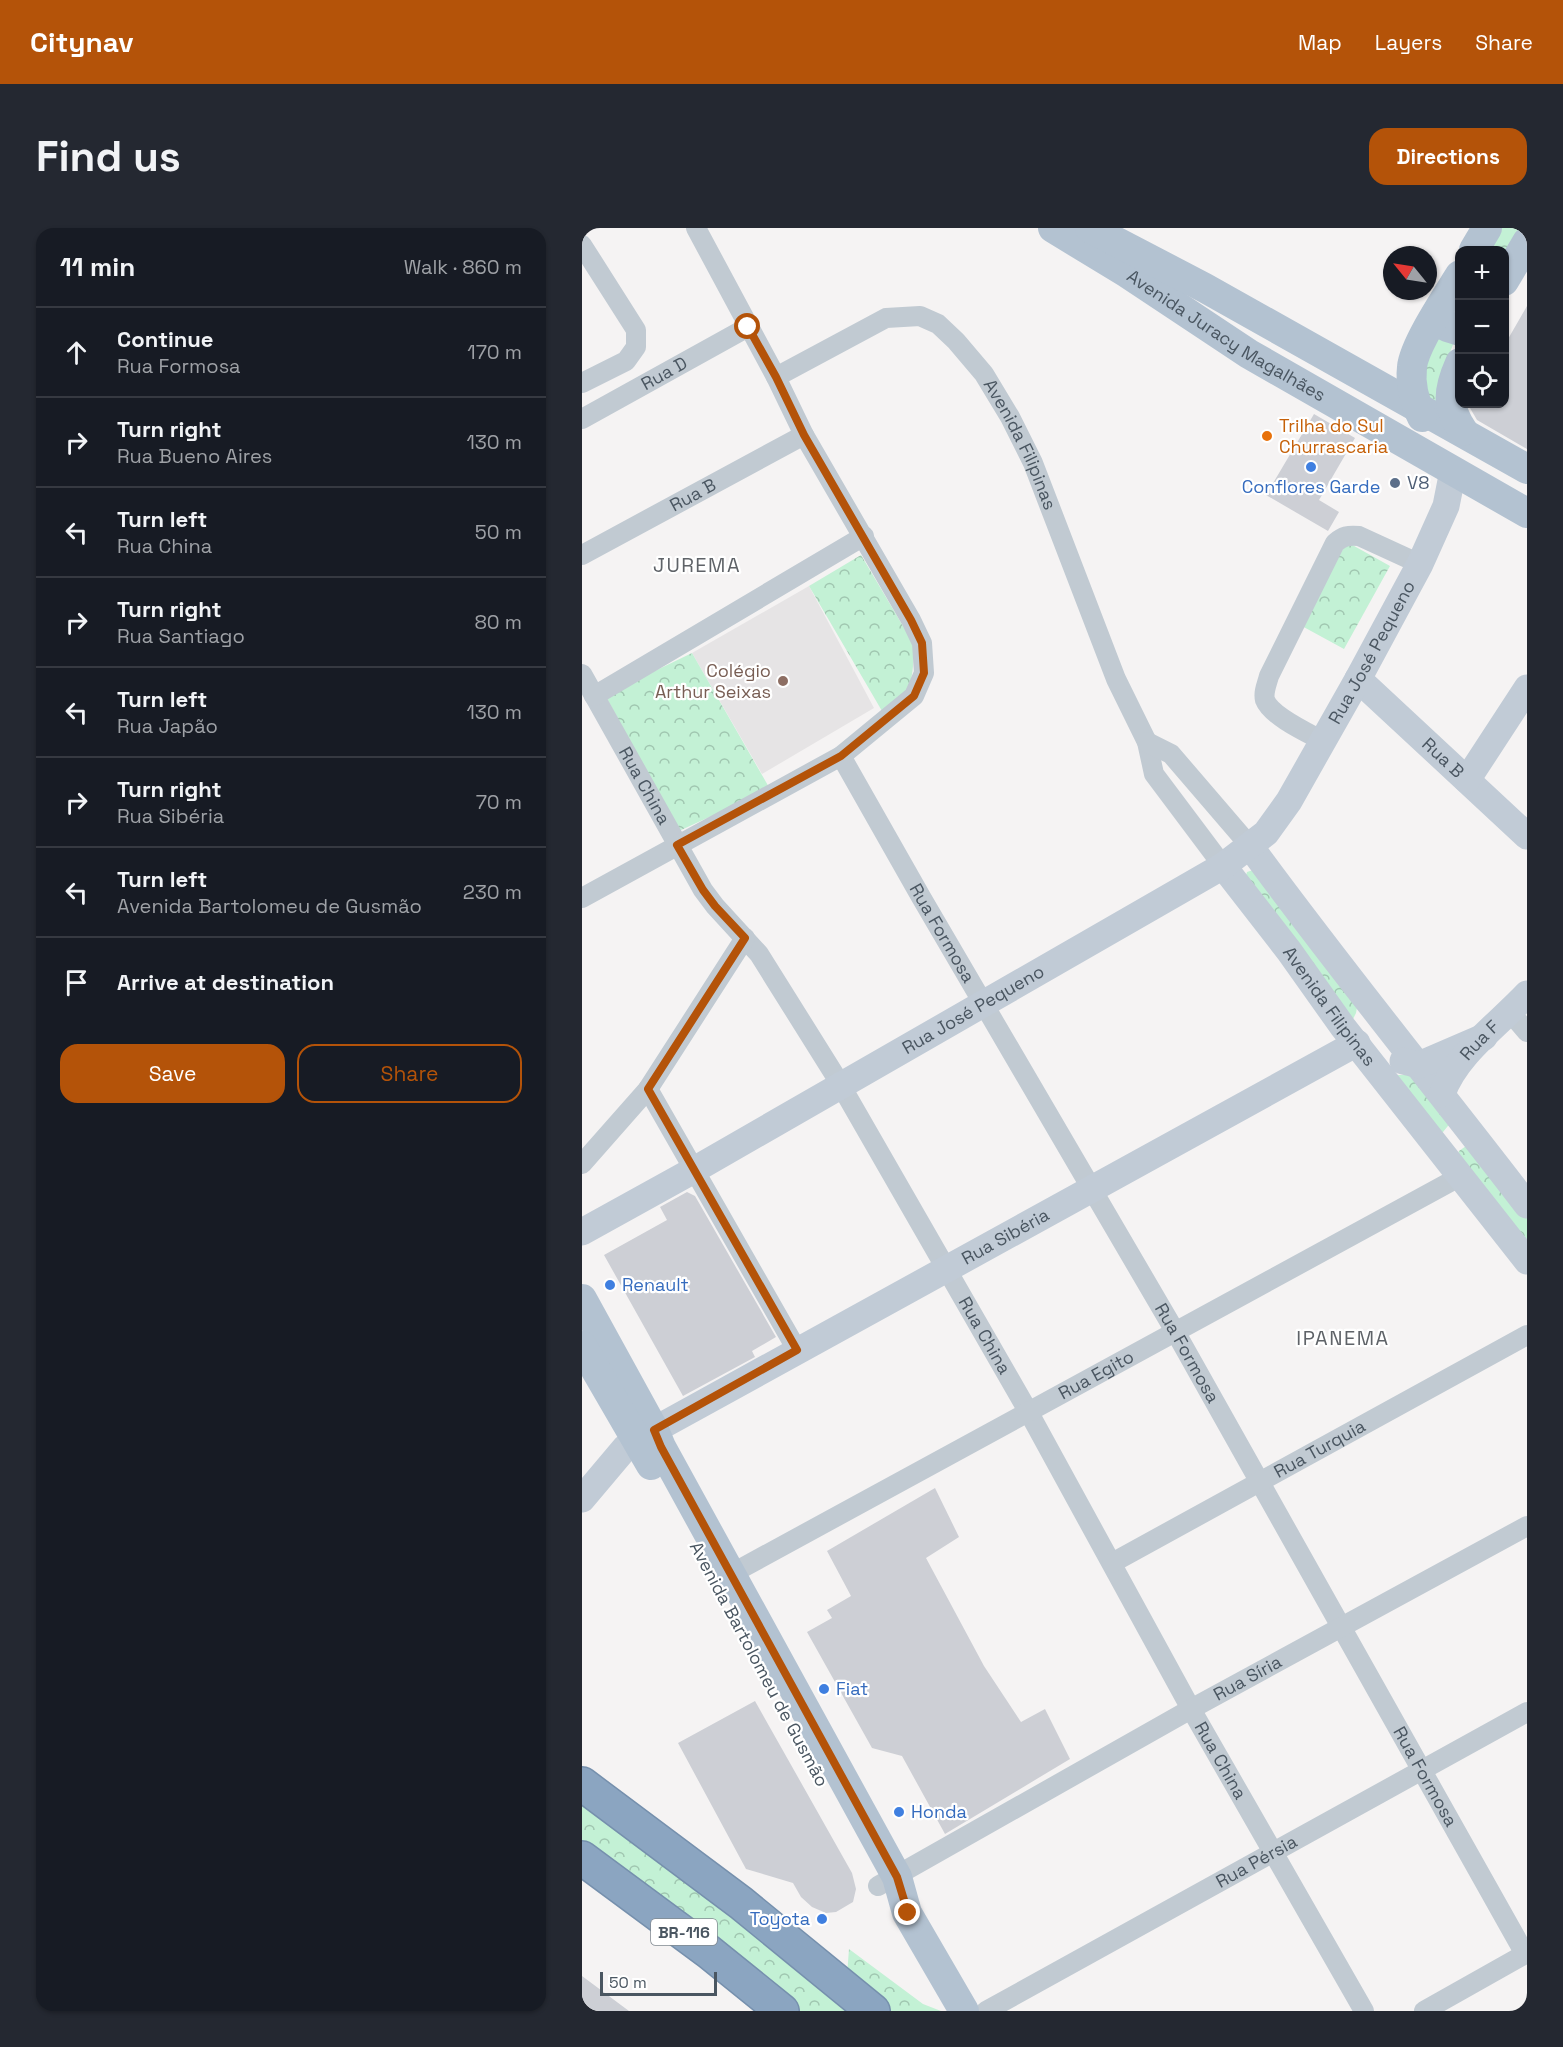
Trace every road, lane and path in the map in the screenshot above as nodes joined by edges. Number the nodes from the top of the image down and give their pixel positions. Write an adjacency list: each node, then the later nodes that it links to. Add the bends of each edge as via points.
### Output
1 (696, 228): 13 (street)
2 (1053, 228): 11 (main road, Avenida Juracy Magalhães)
3 (1090, 228): 9 (main road, Avenida Juracy Magalhães)
4 (1487, 228): 7 (main road)
5 (1527, 242): 8 (main road)
6 (582, 245): 18 (street, via 636,330 636,347 626,361)
7 (1476, 246)
8 (1509, 273)
9 (1205, 288): 11 (main road); 17 (main road, Avenida Juracy Magalhães)
10 (1455, 295): 12 (main road)
11 (1189, 316): 24 (main road, Avenida Juracy Magalhães)
12 (1448, 322): 14 (main road)
13 (748, 327): 16 (street); 20 (street, Rua D)
14 (1416, 351): 17 (main road, via 1390,370); 19 (main road, via 1412,366)
15 (1455, 376): 21 (main road, via 1450,402)
16 (776, 377): 22 (street); 34 (street, Avenida Filipinas, via 886,318 920,316 938,324 956,341 984,374 1033,464 1116,679)
17 (1365, 377): 19 (main road, Avenida Juracy Magalhães)
18 (582, 383)
19 (1416, 406): 21 (main road, Avenida Juracy Magalhães); 24 (main road)
20 (582, 419)
21 (1463, 431): 23 (main road, Avenida Juracy Magalhães)
22 (804, 435): 26 (street); 27 (street, Rua B)
23 (1527, 469)
24 (1454, 471): 25 (main road, Avenida Juracy Magalhães); 28 (main road, Rua José Pequeno, via 1446,506)
25 (1527, 513)
26 (864, 536): 31 (street); 35 (street, via 922,643 924,673 914,696)
27 (582, 555)
28 (1420, 564): 30 (main road, Rua José Pequeno); 33 (street, Rua José Pequeno, via 1359,536 1342,537 1335,543 1265,689 1265,700 1272,709)
29 (582, 674): 31 (street, Rua China)
30 (1358, 679): 33 (main road, Rua José Pequeno); 36 (main road, Rua B)
31 (594, 696): 38 (street, Rua China)
32 (1524, 700): 36 (main road)
33 (1323, 741): 39 (main road, Rua José Pequeno, via 1277,819)
34 (1147, 742): 39 (street, Avenida Filipinas, via 1172,754); 40 (street, Avenida Filipinas, via 1154,774)
35 (841, 756): 38 (street); 44 (street, Rua Formosa)
36 (1467, 780): 37 (main road, Rua B)
37 (1527, 836)
38 (677, 845): 41 (street); 42 (street, Rua China, via 703,890)
39 (1250, 846): 40 (main road, Rua José Pequeno); 43 (main road, Avenida Filipinas)
40 (1223, 866): 44 (main road, Rua José Pequeno); 47 (main road, Avenida Filipinas)
41 (582, 898)
42 (745, 938): 49 (street, Rua China, via 773,975); 50 (street)
43 (1365, 999): 47 (main road); 48 (main road, Avenida Filipinas)
44 (984, 1002): 49 (main road, Rua José Pequeno); 57 (street, Rua Formosa)
45 (1522, 1013): 46 (main road, Rua F)
46 (1484, 1037): 48 (main road); 51 (main road, Rua F, via 1453,1071)
47 (1357, 1043): 48 (main road, via 1380,1055); 52 (main road, Avenida Filipinas); 57 (main road, Rua Sibéria)
48 (1419, 1065): 51 (main road, Avenida Filipinas)
49 (841, 1085): 56 (main road, Rua José Pequeno); 61 (street, Rua China)
50 (648, 1089): 54 (street); 56 (street)
51 (1450, 1104): 52 (main road, Rua F, via 1455,1122 1446,1133); 53 (main road, Avenida Filipinas)
52 (1430, 1136): 55 (main road, Avenida Filipinas)
53 (1475, 1137): 55 (main road, via 1458,1138 1449,1150); 58 (main road, Avenida Filipinas)
54 (582, 1164)
55 (1454, 1167): 60 (main road, Avenida Filipinas); 63 (street, Rua Egito)
56 (694, 1170): 59 (main road, Rua José Pequeno); 66 (street)
57 (1093, 1189): 61 (main road, Rua Sibéria); 63 (street, Rua Formosa)
58 (1527, 1205)
59 (582, 1232)
60 (1527, 1262)
61 (945, 1269): 66 (main road, Rua Sibéria); 67 (street, Rua China)
62 (582, 1299): 68 (main road, Avenida Bartolomeu de Gusmão)
63 (1176, 1333): 67 (street, Rua Egito); 69 (street, Rua Formosa)
64 (1527, 1335): 69 (street, Rua Turquia)
65 (582, 1346): 68 (main road, Avenida Bartolomeu de Gusmão)
66 (797, 1350): 68 (main road, Rua Sibéria)
67 (1028, 1411): 72 (street, Rua China); 73 (street, Rua Egito)
68 (645, 1435): 70 (main road, Rua Sibéria, via 625,1448); 73 (main road, Avenida Bartolomeu de Gusmão, via 661,1447); 81 (main road, Avenida Bartolomeu de Gusmão, via 672,1502)
69 (1260, 1482): 72 (street, Rua Turquia); 74 (street, Rua Formosa)
70 (582, 1498)
71 (1527, 1526): 74 (street, Rua Síria)
72 (1112, 1563): 75 (street, Rua China)
73 (731, 1574): 81 (main road, Avenida Bartolomeu de Gusmão)
74 (1342, 1626): 75 (street, Rua Síria); 77 (street, Rua Formosa)
75 (1191, 1709): 79 (street, Rua China); 81 (street, Rua Síria)
76 (1527, 1712): 77 (street, Rua Pérsia)
77 (1420, 1770): 79 (street, Rua Pérsia); 82 (street, Rua Formosa)
78 (582, 1784): 84 (highway, via 741,1903)
79 (1272, 1851): 86 (street, Rua Pérsia); 87 (street, Rua China)
80 (582, 1858): 83 (highway, BR-116)
81 (888, 1882): 85 (main road, Avenida Bartolomeu de Gusmão)
82 (1526, 1953): 88 (street)
83 (782, 2011)
84 (873, 2011)
85 (963, 2011)
86 (986, 2011)
87 (1364, 2011)
88 (1424, 2011)

